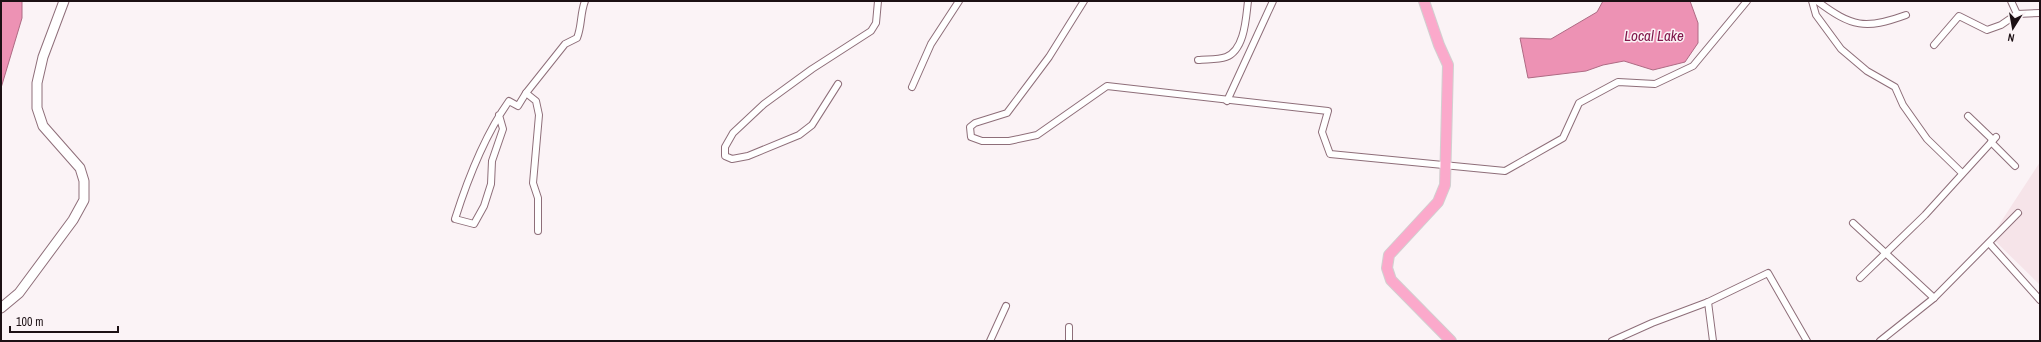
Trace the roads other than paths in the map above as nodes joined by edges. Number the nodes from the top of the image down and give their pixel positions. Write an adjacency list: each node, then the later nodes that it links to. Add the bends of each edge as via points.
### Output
1 (64, 1): 38 (main road, via 43,57 37,108 43,126 80,168 84,181 84,200 73,220 19,293)
2 (584, 1): 20 (street, via 582,27 577,38 565,44)
3 (878, 1): 18 (street, via 876,23 871,31 764,104 733,133 725,148 725,156 732,159 748,156 799,135 812,126)
4 (959, 1): 19 (street, via 931,44)
5 (1084, 1): 21 (street, via 1049,57 1007,113 975,123 970,127 971,137 982,141 1009,141 1038,135 1107,86)
6 (1248, 1): 17 (street, via 1244,32 1236,48 1227,57)
7 (1273, 1): 21 (street)
8 (1424, 1): 25 (main road, via 1448,64)
9 (1747, 1): 25 (street, via 1693,66 1655,84 1618,82 1579,103 1563,138 1505,171)
10 (1812, 1): 27 (street, via 1816,15 1841,49 1867,71 1895,87 1903,105 1927,139)
11 (1817, 1): 15 (street, via 1834,14 1861,25 1884,23)
12 (2010, 1): 14 (street)
13 (2040, 13): 14 (street)
14 (2017, 14): 16 (street, via 2001,25 1987,30 1959,16)
15 (1906, 15)
16 (1934, 46)
17 (1198, 60)
18 (838, 84)
19 (912, 87)
20 (526, 93): 22 (street, via 518,106 509,101); 30 (street, via 536,101 539,115 533,183 538,198)
21 (1227, 101): 25 (street, via 1328,111 1322,132 1330,154)
22 (499, 115): 22 (street, via 477,162 455,219 474,224 484,206 491,184 492,161 503,129)
23 (1968, 116): 24 (street)
24 (1994, 139): 26 (street); 27 (street)
25 (1447, 166): 42 (main road, via 1445,185 1438,202 1389,255 1387,268 1391,280)
26 (2015, 166)
27 (1962, 173): 32 (street, via 1925,215)
28 (2018, 214): 31 (street)
29 (1853, 223): 32 (street)
30 (538, 231)
31 (1989, 243): 34 (street); 35 (street)
32 (1885, 253): 33 (street); 34 (street)
33 (1860, 278)
34 (1934, 298): 46 (street)
35 (2040, 300)
36 (1708, 302): 43 (street); 44 (street); 45 (street, via 1768,273)
37 (1006, 306): 40 (street)
38 (1, 308)
39 (1069, 327): 41 (street)
40 (990, 341)
41 (1069, 341)
42 (1451, 341)
43 (1612, 341)
44 (1713, 341)
45 (1807, 341)
46 (1880, 341)

